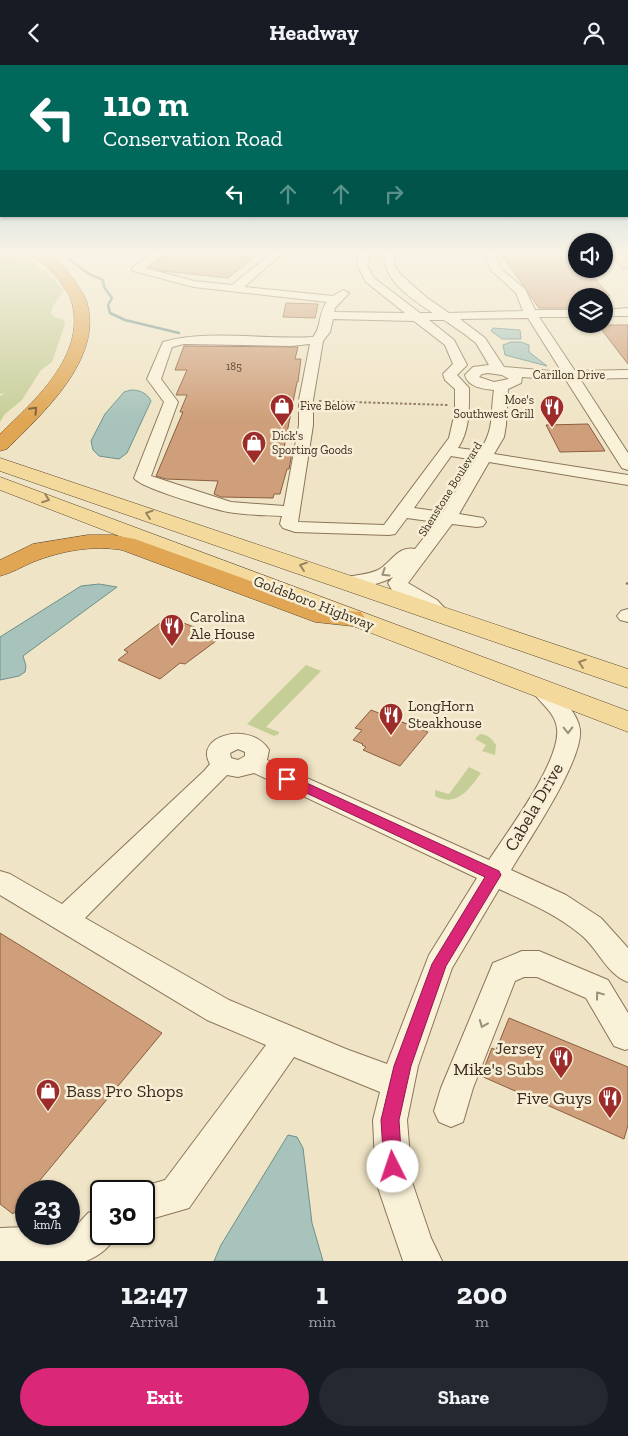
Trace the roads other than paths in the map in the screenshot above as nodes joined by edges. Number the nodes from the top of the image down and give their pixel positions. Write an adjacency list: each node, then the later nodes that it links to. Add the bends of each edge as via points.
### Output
1 (81, 309): 20 (highway, one-way to 1, via 47,396 71,363 84,326)
2 (329, 309): 11 (street)
3 (406, 309): 13 (street)
4 (431, 309): 12 (street, Shenstone Boulevard)
5 (432, 309): 12 (street, Shenstone Boulevard)
6 (528, 309): 8 (street)
7 (628, 312): 10 (street)
8 (531, 313): 9 (street); 12 (street); 18 (street)
9 (568, 313)
10 (613, 313)
11 (328, 315): 13 (street); 14 (street, via 324,332)
12 (441, 316): 13 (street); 16 (street, Shenstone Boulevard, via 472,341 482,362); 17 (street, Shenstone Boulevard, via 477,337 491,361)
13 (416, 317): 21 (street, via 450,343 460,365 450,374 462,388 462,393 459,433)
14 (317, 340): 26 (street); 26 (street, via 183,340 167,345 154,379 170,402 142,478 229,507)
15 (628, 374): 18 (street, Carillon Drive)
16 (483, 377): 17 (street, Carillon Drive); 22 (street, Shenstone Boulevard, via 489,395)
17 (506, 377): 18 (street, Carillon Drive); 22 (street, Shenstone Boulevard, via 500,391 500,425 496,437)
18 (573, 379): 19 (street, Carillon Drive); 23 (street)
19 (628, 381)
20 (0, 445)
21 (448, 451): 22 (street); 27 (street)
22 (479, 455): 25 (street); 28 (street, Shenstone Boulevard)
23 (628, 465)
24 (4, 472): 30 (main road, Goldsboro Highway, one-way to 30); 33 (main road, Goldsboro Highway, one-way to 24)
25 (628, 480)
26 (291, 511): 27 (street, via 289,523 295,527 389,530)
27 (402, 513): 28 (street)
28 (442, 516): 29 (street); 33 (street, Shenstone Boulevard, one-way to 33, via 396,566 380,577); 34 (street, Shenstone Boulevard, via 398,583 400,588 430,604)
29 (477, 522)
30 (114, 525): 31 (highway, via 62,538); 35 (main road, Goldsboro Highway); 38 (main road, via 158,533)
31 (25, 557): 32 (highway); 35 (highway, via 82,541 113,541 324,617)
32 (0, 569)
33 (349, 582): 34 (main road, Goldsboro Highway)
34 (442, 616): 36 (main road, Goldsboro Highway, one-way to 34)
35 (352, 618): 37 (main road, Goldsboro Highway)
36 (628, 679)
37 (543, 691): 39 (main road, Goldsboro Highway); 40 (street, Cabela Drive, one-way to 40, via 570,725 568,744 557,772)
38 (628, 702)
39 (628, 721)
40 (494, 875): 42 (street, via 253,763 234,769 222,765); 43 (street, via 556,903 591,926); 46 (street, Cabela Drive, via 439,964)
41 (0, 882): 42 (street)
42 (64, 919): 45 (street, via 218,1011)
43 (628, 969)
44 (625, 1036): 47 (street, one-way to 47, via 597,989 539,963 522,964 503,972)
45 (288, 1040): 46 (street); 48 (street, via 176,1195)
46 (398, 1083): 51 (street, Cabela Drive, via 390,1120 394,1182)
47 (451, 1111)
48 (155, 1200)
49 (90, 1238): 50 (street, via 85,1243)
50 (0, 1247)
51 (423, 1261)

